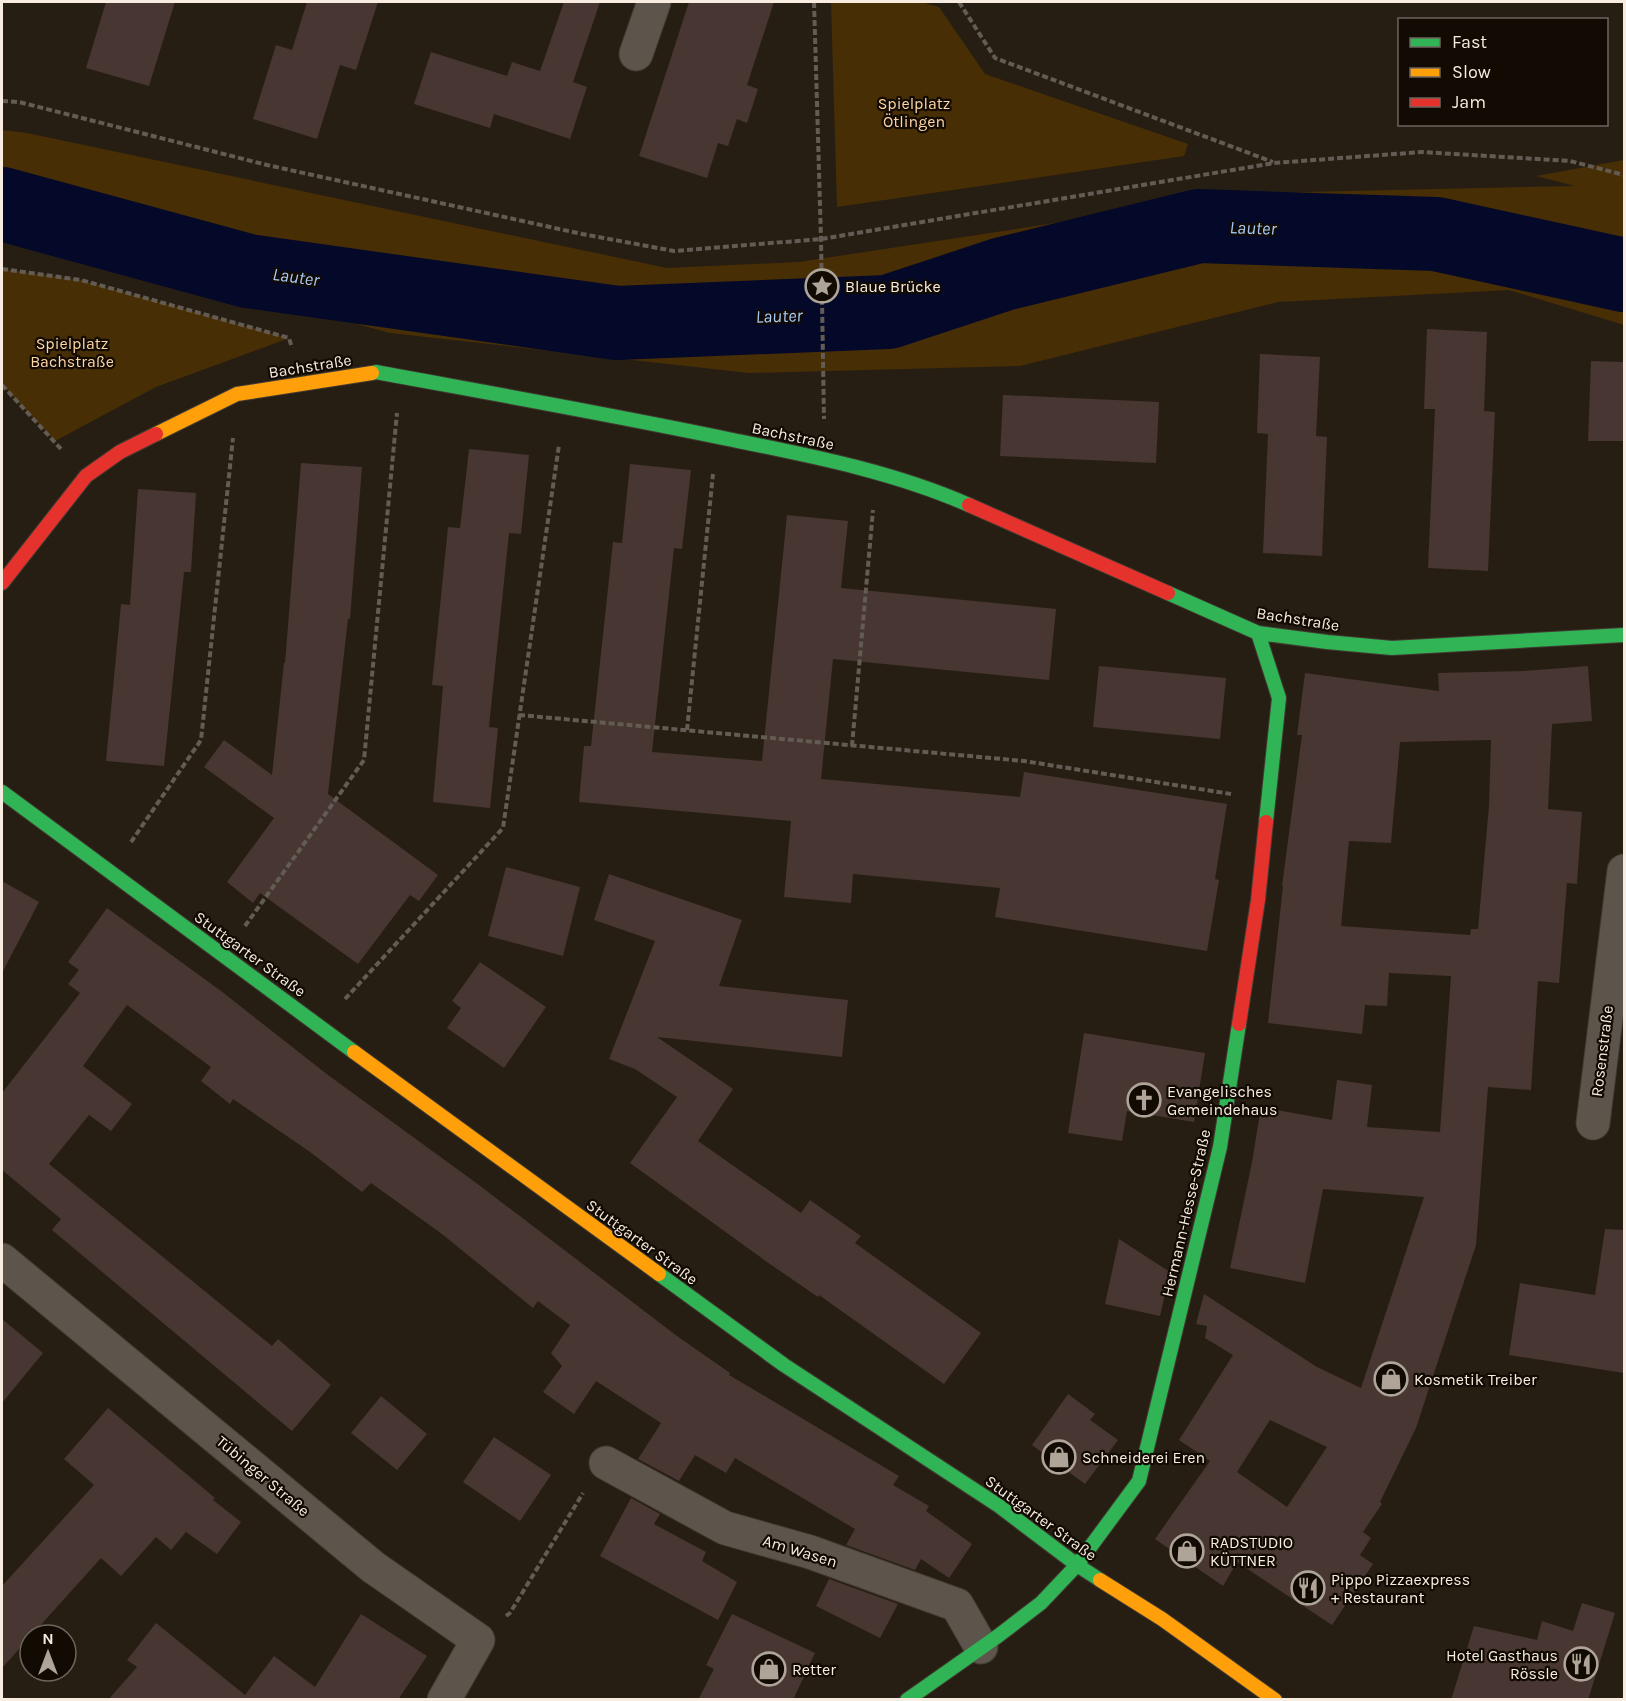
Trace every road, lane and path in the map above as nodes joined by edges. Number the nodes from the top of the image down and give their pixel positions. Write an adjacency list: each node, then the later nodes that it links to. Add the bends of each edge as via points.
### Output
1 (654, 2): 4 (street)
2 (814, 2): 8 (path)
3 (959, 2): 6 (path, via 995,58)
4 (636, 54)
5 (2, 101): 8 (path, via 19,102 267,165 674,251)
6 (1274, 163): 7 (path, via 1422,152 1570,161); 8 (path)
7 (1624, 176)
8 (821, 239): 11 (path)
9 (2, 269): 12 (path, via 81,280 289,338)
10 (401, 376): 12 (street, Bachstraße, via 376,372); 15 (street, Bachstraße); 29 (path, via 364,760)
11 (823, 378)
12 (300, 384): 14 (street, Bachstraße)
13 (2, 386): 18 (path)
14 (237, 394): 18 (street, Bachstraße, via 120,452); 28 (path, via 201,740)
15 (564, 407): 16 (street, Bachstraße); 22 (path)
16 (716, 437): 17 (street, Bachstraße); 23 (path)
17 (877, 474): 20 (street, Bachstraße, via 936,490); 24 (path)
18 (86, 476): 19 (street, Bachstraße)
19 (2, 583)
20 (1258, 633): 21 (street, Bachstraße, via 1392,648); 26 (street, Hermann-Hesse-Straße, via 1279,699)
21 (1624, 634)
22 (519, 715): 23 (path); 30 (path, via 503,828)
23 (687, 730): 24 (path)
24 (852, 746): 26 (path, via 1024,761)
25 (2, 792): 28 (street, Stuttgarter Straße)
26 (1268, 800): 34 (street, Hermann-Hesse-Straße, via 1258,900 1220,1147 1139,1480)
27 (1624, 871): 31 (street, Rosenstraße)
28 (110, 872): 29 (street, Stuttgarter Straße)
29 (224, 956): 30 (street, Stuttgarter Straße)
30 (320, 1026): 34 (street, Stuttgarter Straße, via 784,1365 999,1506)
31 (1593, 1123)
32 (2, 1260): 35 (street, Tübinger Straße, via 373,1567)
33 (606, 1463): 35 (path, via 594,1474 510,1613); 36 (street, Am Wasen, via 725,1528 810,1552 957,1605)
34 (1077, 1565): 36 (street, via 1041,1603); 39 (street, Stuttgarter Straße, via 1162,1619)
35 (478, 1640): 37 (street)
36 (981, 1647): 38 (street)
37 (444, 1700)
38 (907, 1700)
39 (1275, 1700)

